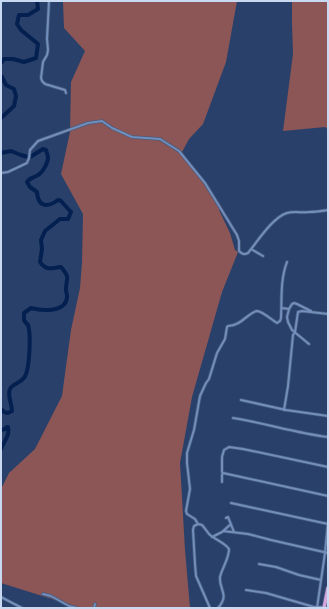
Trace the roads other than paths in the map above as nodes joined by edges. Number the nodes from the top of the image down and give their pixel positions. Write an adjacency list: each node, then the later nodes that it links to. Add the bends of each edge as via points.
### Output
1 (49, 1): 2 (street, via 49,47 43,62 41,78 46,84 64,89)
2 (66, 93)
3 (1, 173): 5 (street, via 28,162 30,150 38,142 88,123 102,121 132,137 160,139 179,151 205,183 237,235 239,251 244,254)
4 (328, 210): 5 (street, via 285,214 269,227)
5 (251, 249): 6 (street)
6 (263, 256)
7 (287, 262): 8 (street, via 282,284)
8 (282, 308): 9 (street); 26 (street, via 281,318 277,323 257,311 233,326 226,327 225,339 217,352 209,379 200,396 187,453 190,489 186,513)
9 (289, 309): 10 (street, via 295,303); 12 (street, via 288,322)
10 (312, 312): 11 (street); 12 (street, via 298,312)
11 (328, 314)
12 (295, 332): 13 (street); 15 (street)
13 (309, 344)
14 (240, 400): 15 (street)
15 (284, 410): 16 (street)
16 (328, 416)
17 (233, 418): 18 (street)
18 (328, 437)
19 (328, 467): 20 (street, via 229,447 223,452)
20 (223, 473): 21 (street); 22 (street)
21 (222, 482)
22 (328, 496)
23 (231, 503): 25 (street)
24 (226, 518): 27 (street, via 228,517)
25 (328, 523): 31 (street)
26 (198, 524): 30 (street); 44 (street, via 193,530 195,569)
27 (231, 524): 28 (street); 29 (street)
28 (223, 531): 29 (street); 30 (street)
29 (234, 532): 31 (street)
30 (212, 537): 45 (street, via 227,546 229,551 220,578 224,598)
31 (327, 553): 33 (street)
32 (259, 564): 33 (street)
33 (321, 580): 46 (street)
34 (328, 588): 40 (highway)
35 (246, 590): 46 (street, via 266,593)
36 (43, 594): 39 (street)
37 (1, 597): 41 (street)
38 (95, 604): 43 (street)
39 (70, 607): 42 (street)
40 (325, 607): 46 (street)
41 (22, 608)
42 (78, 608)
43 (94, 608)
44 (210, 608)
45 (218, 608)
46 (317, 608)

